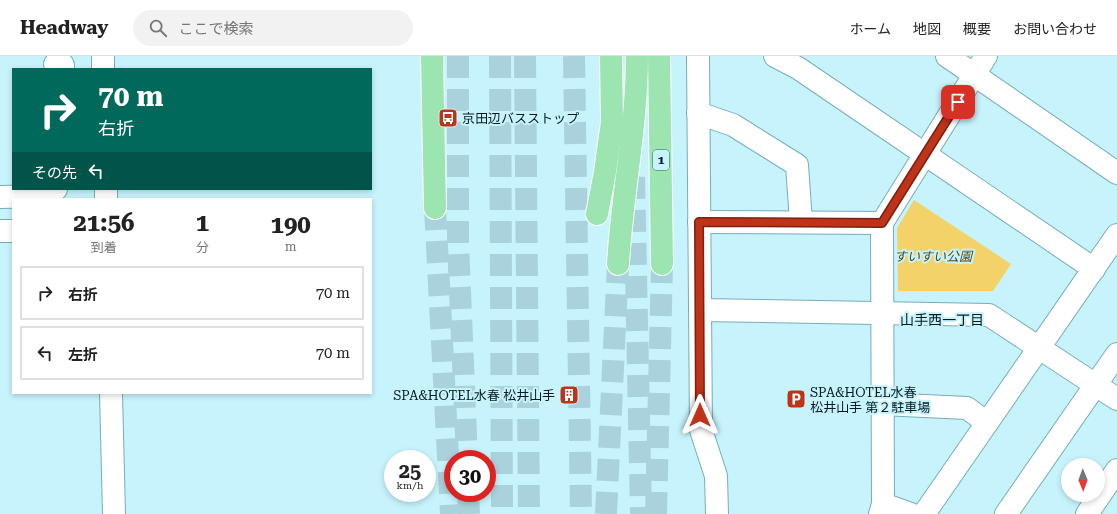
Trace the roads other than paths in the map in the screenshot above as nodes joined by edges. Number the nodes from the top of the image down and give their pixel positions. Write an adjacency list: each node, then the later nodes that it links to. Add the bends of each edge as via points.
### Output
1 (103, 56): 10 (street)
2 (432, 56): 17 (highway)
3 (611, 56): 18 (highway, via 612,122)
4 (637, 56): 25 (highway, via 634,130 620,225)
5 (659, 56): 26 (highway, 1)
6 (698, 56): 12 (street)
7 (775, 56): 13 (street, via 798,68)
8 (947, 56): 11 (street)
9 (986, 56): 11 (street)
10 (104, 68)
11 (974, 75): 13 (street); 14 (street)
12 (698, 113): 19 (street); 20 (street, via 733,125 796,165)
13 (925, 155): 21 (street); 27 (street)
14 (1117, 173)
15 (55, 190): 16 (street, via 49,196)
16 (0, 197)
17 (435, 208)
18 (596, 214)
19 (699, 222): 20 (street); 28 (street)
20 (801, 222): 21 (street)
21 (882, 223): 29 (street)
22 (0, 231): 23 (street)
23 (12, 231)
24 (1117, 235): 27 (street)
25 (618, 264)
26 (662, 264)
27 (1094, 269): 30 (street)
28 (700, 310): 29 (street); 40 (street, via 701,430 716,476)
29 (882, 313): 30 (street, via 989,315); 35 (street)
30 (1039, 348): 32 (street); 36 (street)
31 (1117, 354): 32 (street)
32 (1096, 385): 34 (street); 43 (street)
33 (111, 394): 39 (street)
34 (1117, 399)
35 (882, 404): 36 (street, via 968,408); 38 (street)
36 (987, 423): 42 (street)
37 (1117, 470): 44 (street)
38 (881, 509): 41 (street)
39 (114, 514)
40 (717, 514)
41 (911, 514)
42 (924, 514)
43 (1006, 514)
44 (1087, 514)

